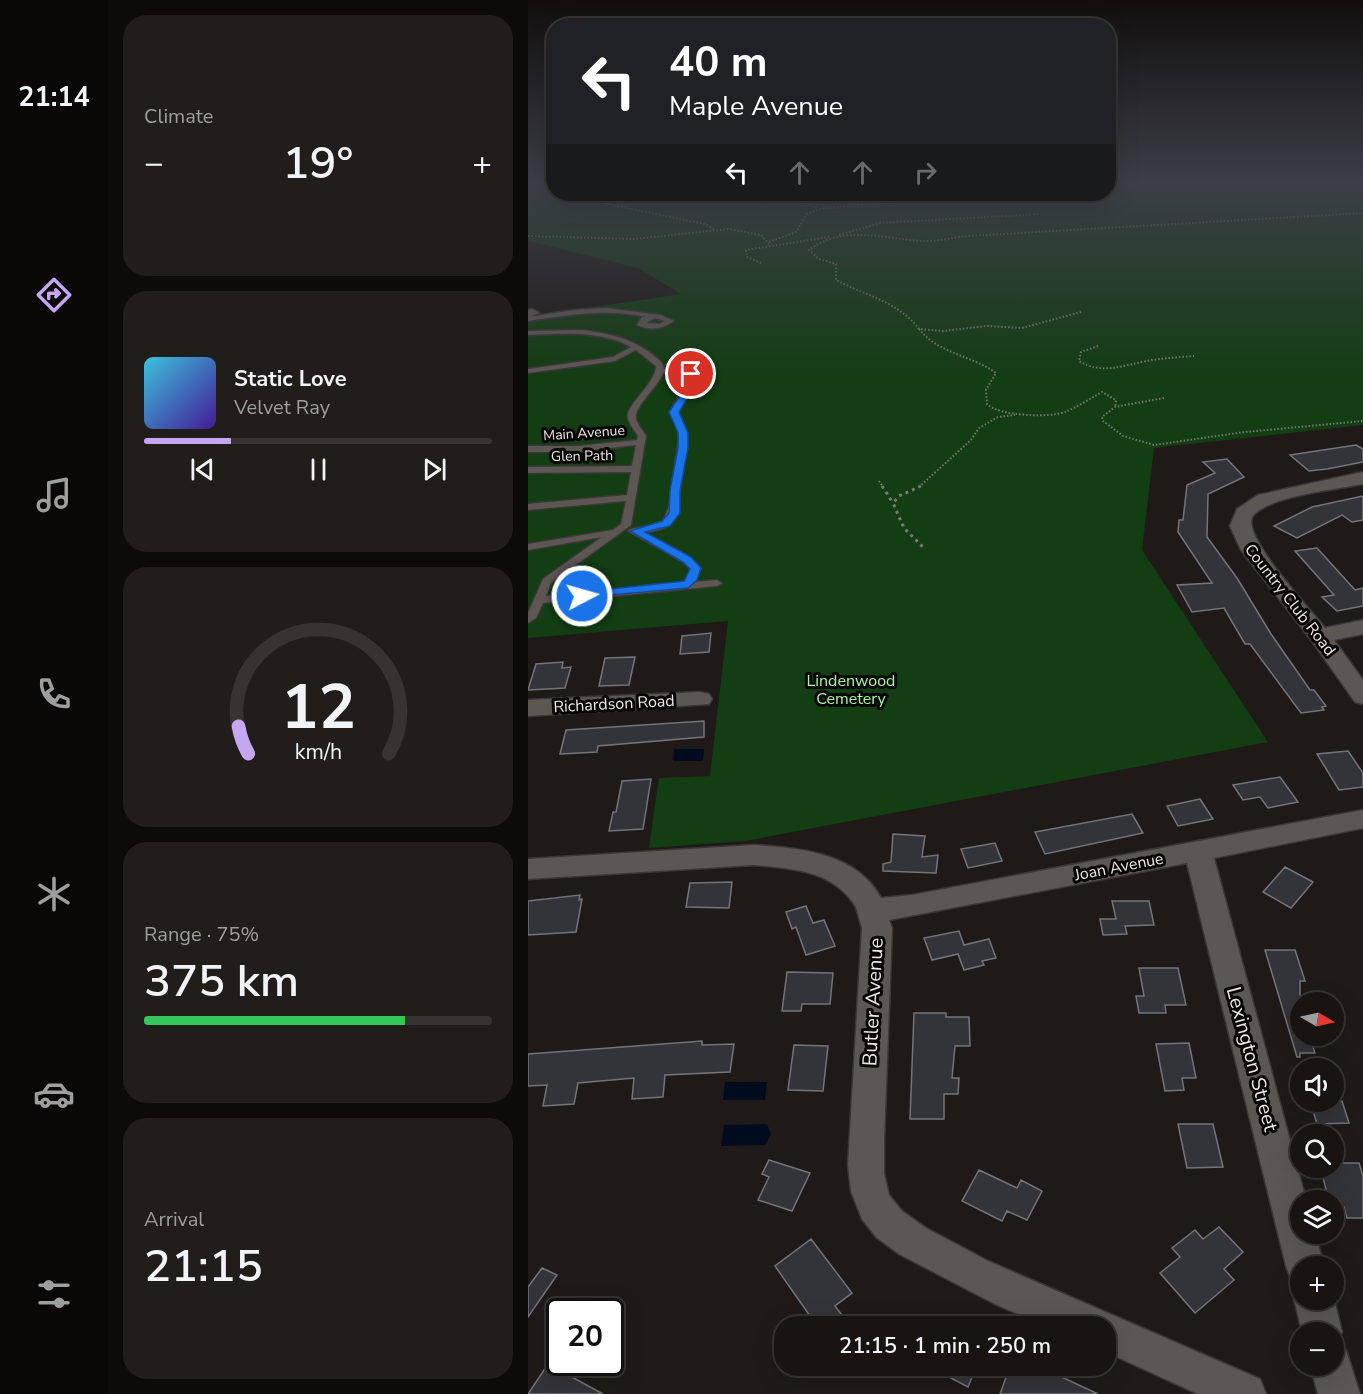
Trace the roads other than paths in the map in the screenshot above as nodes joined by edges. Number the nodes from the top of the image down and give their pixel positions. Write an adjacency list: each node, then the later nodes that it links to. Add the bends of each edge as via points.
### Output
1 (529, 316): 2 (lane, via 599,310)
2 (655, 316)
3 (528, 333): 4 (lane, via 605,333)
4 (635, 348): 5 (lane); 6 (lane)
5 (651, 357): 6 (lane); 8 (lane)
6 (615, 359): 7 (lane)
7 (528, 371)
8 (661, 371): 9 (lane, via 632,412); 16 (lane, via 684,372 695,377 674,412 683,433 675,513 666,524)
9 (641, 442): 10 (lane, Main Avenue); 11 (lane)
10 (528, 450)
11 (636, 469): 12 (lane, Glen Path); 14 (lane)
12 (528, 470)
13 (1363, 478): 24 (street, Country Club Road, via 1274,495 1256,503 1241,519 1240,532 1248,546)
14 (630, 498): 15 (lane); 17 (lane, via 630,514)
15 (528, 507)
16 (635, 531): 17 (lane); 20 (lane, via 696,568)
17 (620, 532): 18 (lane); 21 (lane, via 547,581)
18 (528, 547)
19 (717, 583): 20 (lane)
20 (688, 584): 21 (lane)
21 (539, 600): 22 (lane)
22 (528, 620)
23 (1363, 627): 24 (street)
24 (1320, 636): 25 (street, Country Club Road)
25 (1363, 698)
26 (700, 699): 27 (street, Richardson Road)
27 (528, 708)
28 (1363, 819): 29 (street, Joan Avenue)
29 (1198, 852): 31 (street, Joan Avenue); 32 (street, Lexington Street)
30 (528, 869): 31 (street, via 774,854 816,864 841,876 866,896)
31 (874, 910): 33 (street, Butler Avenue, via 878,937 866,1140 867,1175 874,1205 889,1225 919,1247)
32 (1302, 1256)
33 (1071, 1316)
34 (1116, 1336): 36 (street)
35 (1334, 1376): 37 (street)
36 (1245, 1394)
37 (1339, 1394)

